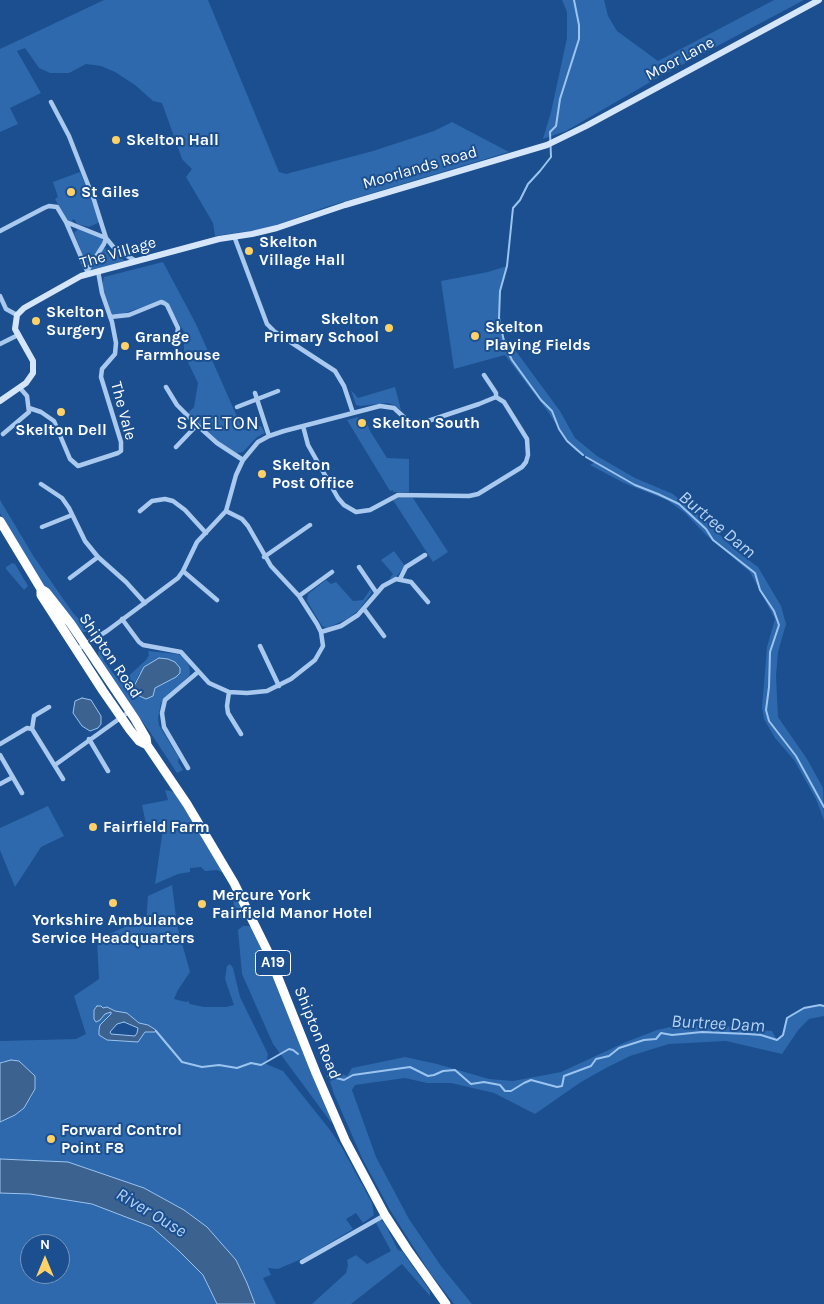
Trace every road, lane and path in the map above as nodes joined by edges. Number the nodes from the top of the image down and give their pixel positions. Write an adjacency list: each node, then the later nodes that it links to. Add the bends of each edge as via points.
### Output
1 (819, 0): 3 (street, Moor Lane)
2 (51, 102): 7 (street, The Village, via 69,136)
3 (554, 142): 6 (street, Moorlands Road, via 293,223)
4 (66, 222): 5 (street, via 57,208 49,206); 7 (street); 10 (street)
5 (0, 231)
6 (234, 236): 8 (street, The Village); 27 (street, via 271,329 335,370)
7 (106, 238): 8 (street, via 115,249); 10 (street, The Village)
8 (138, 262): 9 (street, The Village)
9 (98, 271): 10 (street, The Village); 13 (street)
10 (87, 272): 12 (street, The Village)
11 (0, 296): 12 (street, via 6,309)
12 (17, 315): 14 (street)
13 (110, 317): 15 (street, via 129,315 161,302 167,305 178,328); 26 (street, The Vale, via 116,350 101,372 121,442 118,453 78,466 70,459 54,421)
14 (18, 335): 16 (street); 19 (street, via 34,366 30,379)
15 (177, 335)
16 (0, 344)
17 (484, 374): 22 (street)
18 (166, 387): 28 (street, via 177,405)
19 (20, 388): 24 (street); 26 (street, via 27,396)
20 (278, 391): 23 (street)
21 (255, 394): 23 (street)
22 (496, 397): 27 (street, via 420,422 407,420 390,406); 29 (street, via 504,402 527,439 528,455 522,467 478,494 469,496 398,495 370,510 356,512 338,498 308,445)
23 (257, 399): 25 (street); 31 (street)
24 (0, 401)
25 (237, 407)
26 (29, 408): 30 (street, via 26,416)
27 (353, 413): 29 (street)
28 (198, 425): 32 (street); 33 (street, via 217,443)
29 (303, 426): 31 (street)
30 (3, 434)
31 (269, 436): 33 (street, via 258,442)
32 (176, 447)
33 (243, 460): 36 (street)
34 (41, 484): 37 (street, via 59,495)
35 (140, 511): 41 (street, via 152,500 173,501)
36 (226, 511): 41 (street); 44 (street, via 248,526)
37 (72, 515): 40 (street); 43 (street, via 81,535)
38 (0, 522): 50 (highway, A19)
39 (310, 524): 44 (street)
40 (42, 527)
41 (206, 533): 46 (street, via 197,542)
42 (425, 555): 49 (street, via 406,567)
43 (98, 557): 48 (street); 54 (street)
44 (264, 557): 52 (street)
45 (359, 567): 51 (street)
46 (183, 571): 53 (street); 54 (street)
47 (332, 572): 52 (street)
48 (70, 578)
49 (400, 579): 51 (street, via 389,582); 55 (street, via 411,582)
50 (41, 589): 60 (highway, Shipton Road / A19); 62 (highway, A19, via 41,595)
51 (376, 592): 56 (street)
52 (299, 596): 58 (street)
53 (217, 600)
54 (144, 602): 57 (street)
55 (428, 602)
56 (364, 609): 58 (street, via 348,622); 59 (street)
57 (122, 619): 60 (street); 63 (street, via 143,645 182,652)
58 (321, 632): 64 (street, via 323,646 319,656)
59 (384, 636)
60 (85, 644): 62 (street); 67 (highway, Shipton Road / A19)
61 (260, 646): 64 (street)
62 (76, 650): 68 (highway, Shipton Road / A19)
63 (198, 672): 65 (street, via 209,683); 76 (street, via 165,700 162,713 164,728)
64 (279, 686): 65 (street, via 256,692)
65 (229, 692): 70 (street, via 228,713)
66 (49, 707): 69 (street, via 34,716)
67 (130, 711): 68 (street); 73 (highway, Shipton Road / A19)
68 (121, 717): 71 (street); 73 (highway, Shipton Road / A19, via 139,741)
69 (32, 729): 72 (street, via 27,728); 75 (street)
70 (241, 734)
71 (89, 739): 75 (street); 77 (street)
72 (0, 744)
73 (147, 745): 82 (highway, Shipton Road / A19, via 187,804 252,918 345,1140)
74 (0, 755): 78 (street)
75 (55, 765): 79 (street)
76 (188, 768)
77 (108, 771)
78 (13, 777): 80 (street); 81 (street)
79 (63, 779)
80 (0, 784)
81 (22, 793)
82 (385, 1215): 83 (street); 84 (highway, Shipton Road / A19)
83 (302, 1262)
84 (446, 1304)

